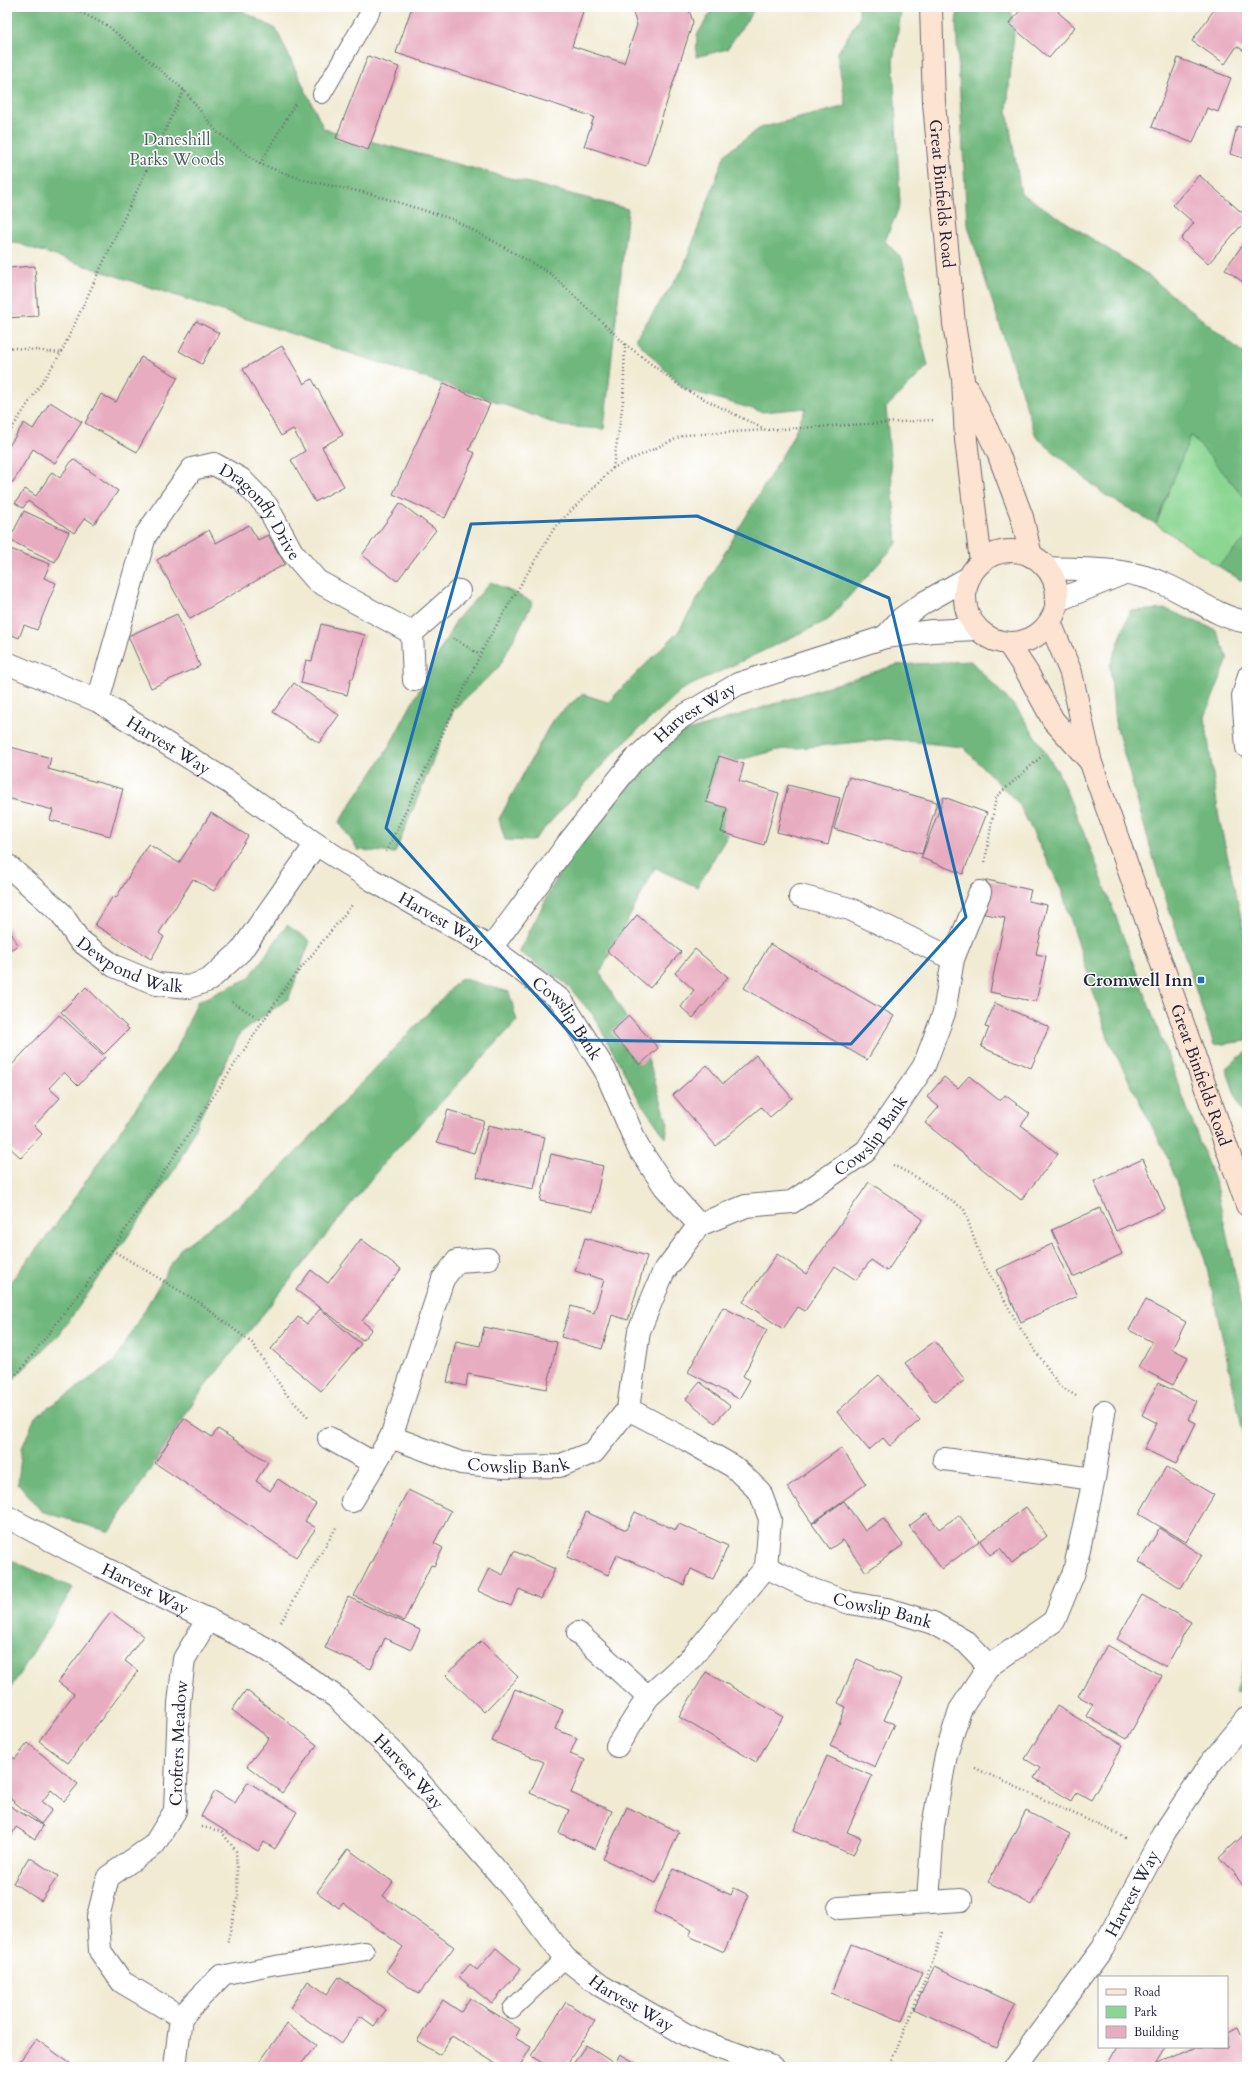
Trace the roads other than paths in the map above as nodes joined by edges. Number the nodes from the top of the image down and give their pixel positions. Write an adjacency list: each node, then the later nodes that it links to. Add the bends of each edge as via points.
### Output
1 (373, 7): 3 (lane)
2 (931, 7): 4 (street, Great Binfields Road, via 934,103 954,324)
3 (322, 94)
4 (963, 378): 5 (street, Great Binfields Road, via 998,453); 6 (street, Great Binfields Road)
5 (1039, 562): 6 (street, via 1015,551 1005,551 989,556); 7 (street); 9 (street, via 1054,582)
6 (974, 570): 12 (street, via 964,594 966,610); 14 (street, via 902,618)
7 (1127, 572): 9 (street); 11 (street, via 1164,583 1230,619)
8 (459, 591): 13 (street)
9 (1056, 601): 10 (street)
10 (1050, 622): 15 (street, via 1039,634 1024,641); 21 (street, Great Binfields Road, via 1071,673)
11 (1247, 622)
12 (977, 629): 14 (street, Harvest Way); 15 (street, via 990,638)
13 (412, 633): 18 (street); 19 (street, Dragonfly Drive, via 317,581 292,552 267,506 241,479 214,464 192,468 145,536)
14 (885, 637): 26 (street, Harvest Way, via 738,684 677,720 633,760)
15 (1008, 643): 21 (street, Great Binfields Road, via 1053,720)
16 (7, 663): 19 (street, Harvest Way)
17 (1247, 675): 20 (lane, via 1241,696)
18 (414, 680)
19 (98, 701): 22 (street, Harvest Way, via 230,783)
20 (1244, 748)
21 (1091, 763): 28 (street, Great Binfields Road)
22 (316, 844): 23 (street, Dewpond Walk, via 241,951 209,980 189,987 157,984 114,966 79,940 61,913); 26 (street, Harvest Way, via 372,880)
23 (7, 865)
24 (980, 892): 27 (street, Cowslip Bank)
25 (800, 896): 27 (street, via 850,909)
26 (491, 948): 29 (street, Cowslip Bank, via 562,1000 605,1070 638,1147 665,1187)
27 (953, 959): 29 (street, Cowslip Bank, via 944,1012 924,1066 866,1151 792,1202 746,1206)
28 (1247, 1205)
29 (699, 1225): 31 (street, Cowslip Bank, via 663,1273 640,1331)
30 (488, 1259): 33 (street, via 457,1261 443,1278)
31 (628, 1409): 33 (street, Cowslip Bank, via 594,1452 559,1466 505,1467 461,1463); 40 (street, via 734,1467 760,1492 770,1518)
32 (1104, 1412): 37 (street)
33 (391, 1437): 36 (street)
34 (329, 1438): 36 (street)
35 (944, 1459): 37 (street)
36 (375, 1464): 38 (street)
37 (1094, 1479): 43 (street, via 1074,1572 1054,1621)
38 (352, 1501)
39 (7, 1517): 41 (street, Harvest Way)
40 (766, 1567): 43 (street, Cowslip Bank, via 813,1590 850,1604 887,1609 933,1623 966,1642); 44 (street, via 692,1657)
41 (208, 1619): 51 (street, Harvest Way, via 265,1648 336,1697 394,1753 510,1886); 54 (street, Crofters Meadow, via 184,1659 179,1703 174,1811 154,1845 108,1877 98,1917 100,1950 122,1982)
42 (578, 1633): 44 (street)
43 (989, 1666): 48 (street, via 960,1710 946,1755 933,1826)
44 (648, 1697): 46 (street)
45 (1247, 1719): 58 (street, Harvest Way, via 1210,1764 1164,1833 1102,1948)
46 (618, 1746)
47 (955, 1901): 48 (street)
48 (928, 1902): 49 (street)
49 (839, 1908)
50 (365, 1952): 52 (lane)
51 (565, 1958): 53 (lane); 55 (street, Harvest Way, via 601,1986)
52 (221, 1976): 54 (street)
53 (512, 2009)
54 (182, 2017): 56 (street)
55 (732, 2061): 57 (street, Harvest Way)
56 (175, 2067)
57 (773, 2067)
58 (1015, 2067)

